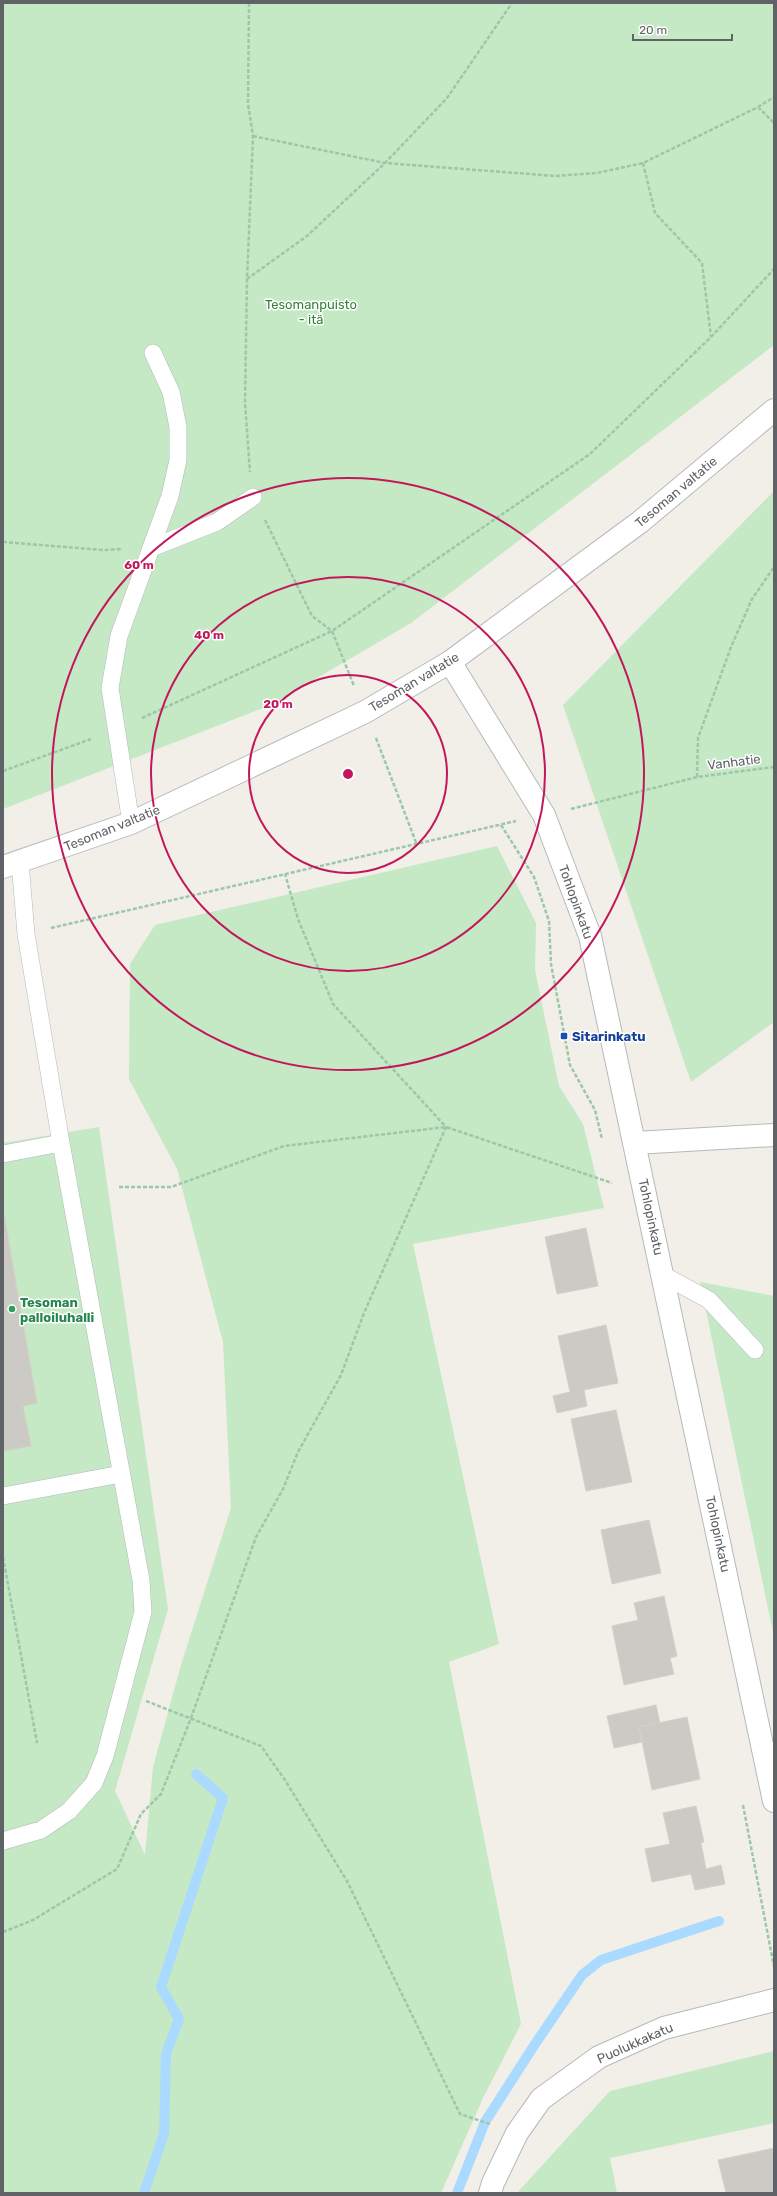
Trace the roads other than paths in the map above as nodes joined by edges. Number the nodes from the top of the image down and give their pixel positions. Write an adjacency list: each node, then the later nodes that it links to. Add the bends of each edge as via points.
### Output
1 (153, 353): 4 (lane, via 172,392 178,428 178,460 170,496)
2 (774, 410): 5 (street, Tesoman valtatie, via 640,522)
3 (254, 496): 4 (lane, via 217,522)
4 (151, 548): 6 (lane, via 119,636 110,688)
5 (450, 662): 6 (street, Tesoman valtatie, via 365,712); 10 (street, Tohlopinkatu, via 544,815 590,936)
6 (131, 823): 7 (street, Tesoman valtatie)
7 (12, 865): 9 (lane)
8 (774, 1135): 10 (street)
9 (61, 1143): 11 (lane); 14 (lane)
10 (635, 1143): 12 (street, Tohlopinkatu)
11 (3, 1154)
12 (663, 1275): 13 (lane, via 708,1300); 16 (street, Tohlopinkatu)
13 (755, 1350)
14 (121, 1474): 15 (lane); 17 (lane, via 141,1580 143,1612 105,1756 94,1783 69,1811 41,1830)
15 (3, 1496)
16 (774, 1801)
17 (3, 1841)
18 (774, 2000): 19 (street, Puolukkakatu, via 664,2028 599,2057 541,2099 517,2133)
19 (490, 2193)

